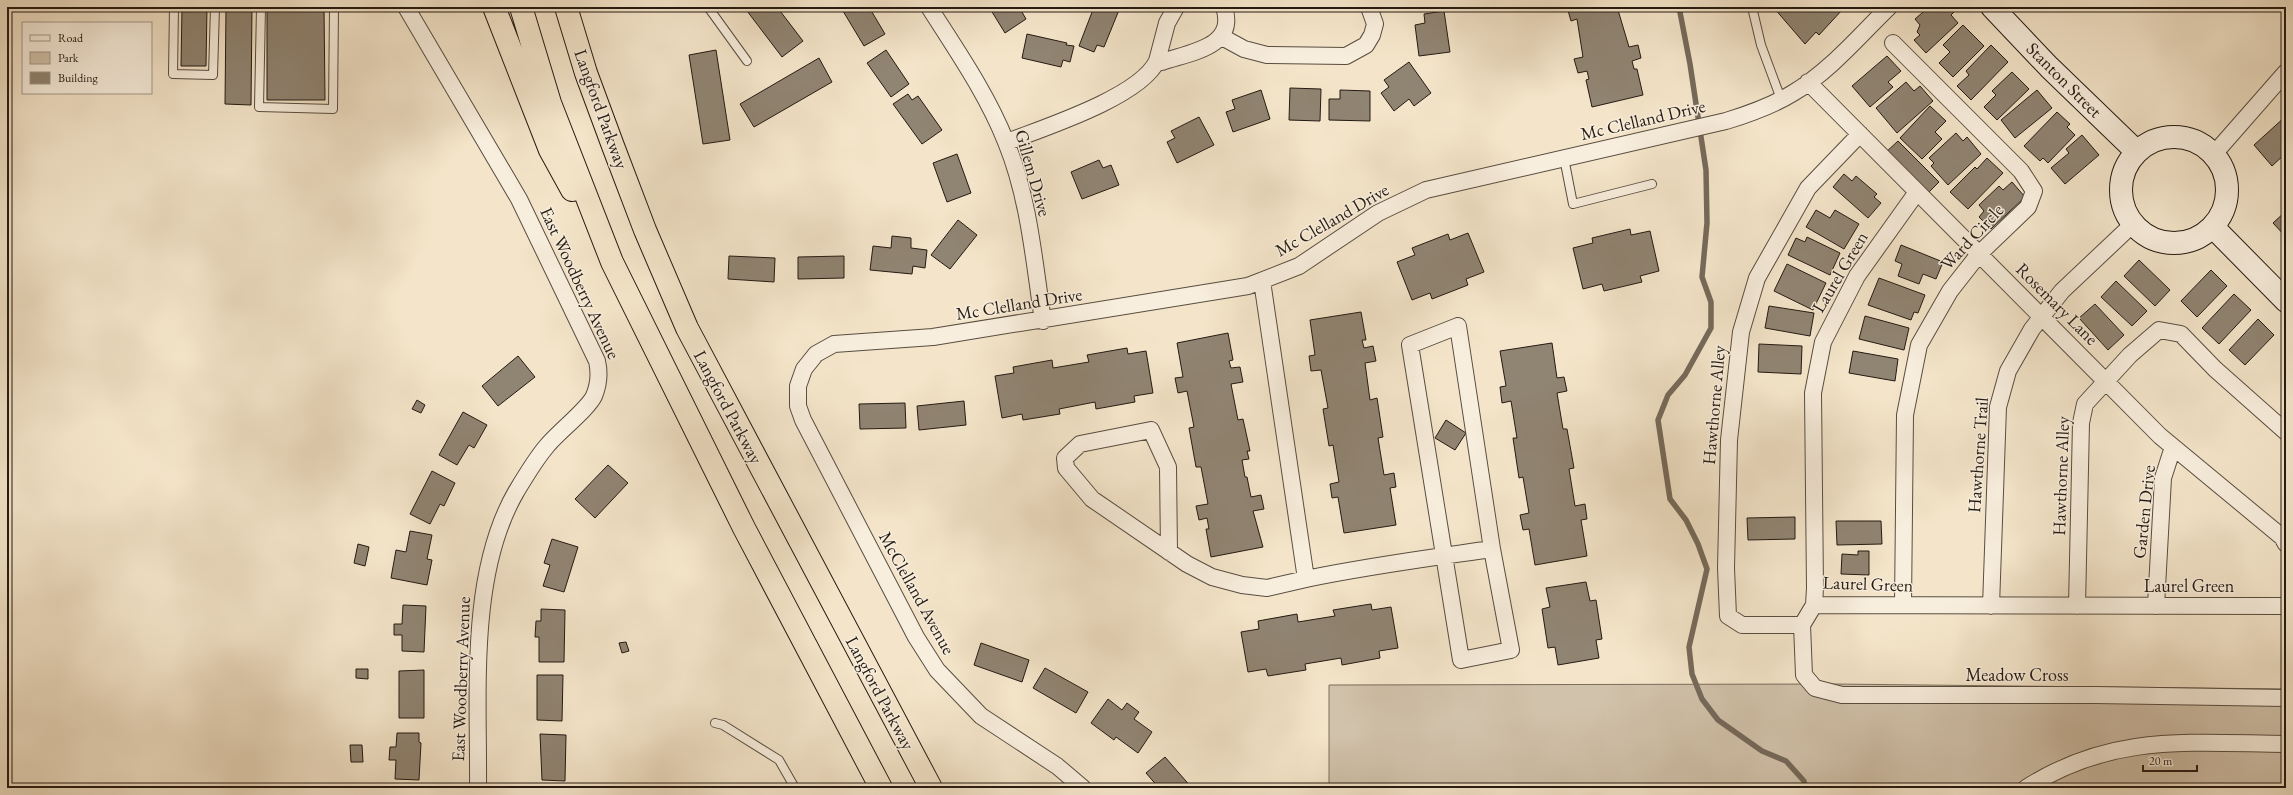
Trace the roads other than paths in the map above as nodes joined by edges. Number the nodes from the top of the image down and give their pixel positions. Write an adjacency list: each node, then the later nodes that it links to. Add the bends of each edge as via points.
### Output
1 (174, 7): 2 (lane, via 173,74 213,75)
2 (215, 7)
3 (261, 7): 4 (lane, via 259,107 333,109)
4 (334, 7)
5 (406, 7): 60 (street, East Woodberry Avenue, via 519,199 597,361 600,374 593,398 546,447 515,492 495,539 483,588 480,628)
6 (494, 7): 36 (highway, via 550,150)
7 (521, 7): 36 (highway, Langford Parkway, via 550,103)
8 (566, 7): 23 (highway, Langford Parkway)
9 (582, 7): 23 (highway)
10 (708, 7): 20 (lane)
11 (929, 7): 27 (street, Gillem Drive, via 980,89)
12 (1176, 7): 21 (street, via 1167,23)
13 (1224, 7): 18 (street, via 1228,20)
14 (1369, 7): 18 (street, via 1375,24 1372,35 1366,46 1346,56 1267,55 1244,49)
15 (1752, 7): 25 (lane, via 1764,52)
16 (1889, 7): 24 (street, Mc Clelland Drive, via 1823,71)
17 (1992, 7): 28 (street, Stanton Street, via 2049,67)
18 (1222, 37): 21 (street, via 1210,46 1162,62)
19 (1893, 42): 35 (street, Ward Circle, via 2021,171 2034,190 2028,207)
20 (747, 61)
21 (1157, 61): 27 (street, via 1155,66 1135,83 1108,101)
22 (2286, 72): 29 (street)
23 (586, 73): 63 (highway, Langford Parkway, via 645,230 687,328)
24 (1808, 82): 25 (street, Mc Clelland Drive); 26 (street, Rosemary Lane)
25 (1781, 99): 30 (street, Mc Clelland Drive, via 1761,110 1726,121)
26 (1860, 134): 32 (street, Rosemary Lane); 56 (street, Hawthorne Alley, via 1808,188 1757,278 1741,332 1729,440 1726,568 1728,616 1742,625)
27 (1006, 142): 40 (street, Gillem Drive, via 1025,204)
28 (2137, 152): 29 (street, via 2151,142 2167,137 2184,138 2200,143); 33 (street, via 2128,164 2122,187 2125,210)
29 (2214, 154): 34 (street, via 2227,182 2227,198 2222,213)
30 (1564, 158): 31 (lane, via 1573,204); 37 (street, Mc Clelland Drive, via 1426,190 1378,213 1299,266)
31 (1652, 184)
32 (1917, 192): 35 (street, Rosemary Lane); 50 (street, Laurel Green, via 1857,276 1823,342 1813,393)
33 (2133, 224): 34 (street, via 2150,238 2172,244 2195,240); 39 (street, Hawthorne Trail, via 2062,291)
34 (2213, 226): 38 (street)
35 (1979, 254): 39 (street, Rosemary Lane); 51 (street, Ward Circle, via 1950,291 1919,345 1905,415)
36 (612, 262): 62 (highway, Langford Parkway, via 744,528)
37 (1262, 281): 40 (street, Mc Clelland Drive, via 1248,286); 49 (street)
38 (2286, 301)
39 (2041, 317): 41 (street, Rosemary Lane); 52 (street, Hawthorne Trail, via 2019,349 1998,407)
40 (1043, 321): 44 (street, Mc Clelland Drive, via 933,337 834,344 816,354 798,386 798,406)
41 (2106, 382): 42 (street, Hawthorne Alley, via 2130,355 2159,330 2181,334 2215,369); 43 (street, Rosemary Lane); 53 (street, Hawthorne Alley, via 2085,404 2081,423)
42 (2286, 432)
43 (2173, 447): 45 (street, Rosemary Lane, via 2282,537); 54 (street, Garden Drive, via 2164,478)
44 (831, 474): 64 (street, McClelland Avenue, via 916,637 937,670 981,716 1057,766)
45 (2286, 544)
46 (1492, 549): 48 (street); 48 (street, via 1511,650 1461,660); 48 (street, via 1458,326 1410,346)
47 (1169, 552): 47 (street, via 1092,500 1066,468 1065,458 1080,444 1151,430 1168,467); 49 (street, via 1212,577 1242,585 1267,588)
48 (1443, 556): 49 (street)
49 (1306, 579)
50 (1814, 605): 51 (street, Laurel Green); 56 (street)
51 (1903, 606): 52 (street, Laurel Green)
52 (1990, 606): 53 (street, Laurel Green)
53 (2077, 606): 54 (street, Laurel Green)
54 (2156, 606): 55 (street, Laurel Green)
55 (2286, 606)
56 (1802, 625): 57 (street, Meadow Cross, via 1804,675 1815,688 1842,695)
57 (2286, 698)
58 (715, 723): 61 (lane, via 723,725 779,760)
59 (2286, 744): 65 (street, via 2163,742 2121,748 2081,760 2042,777)
60 (478, 788)
61 (795, 788)
62 (881, 788)
63 (931, 788)
64 (1083, 788)
65 (2026, 788)

